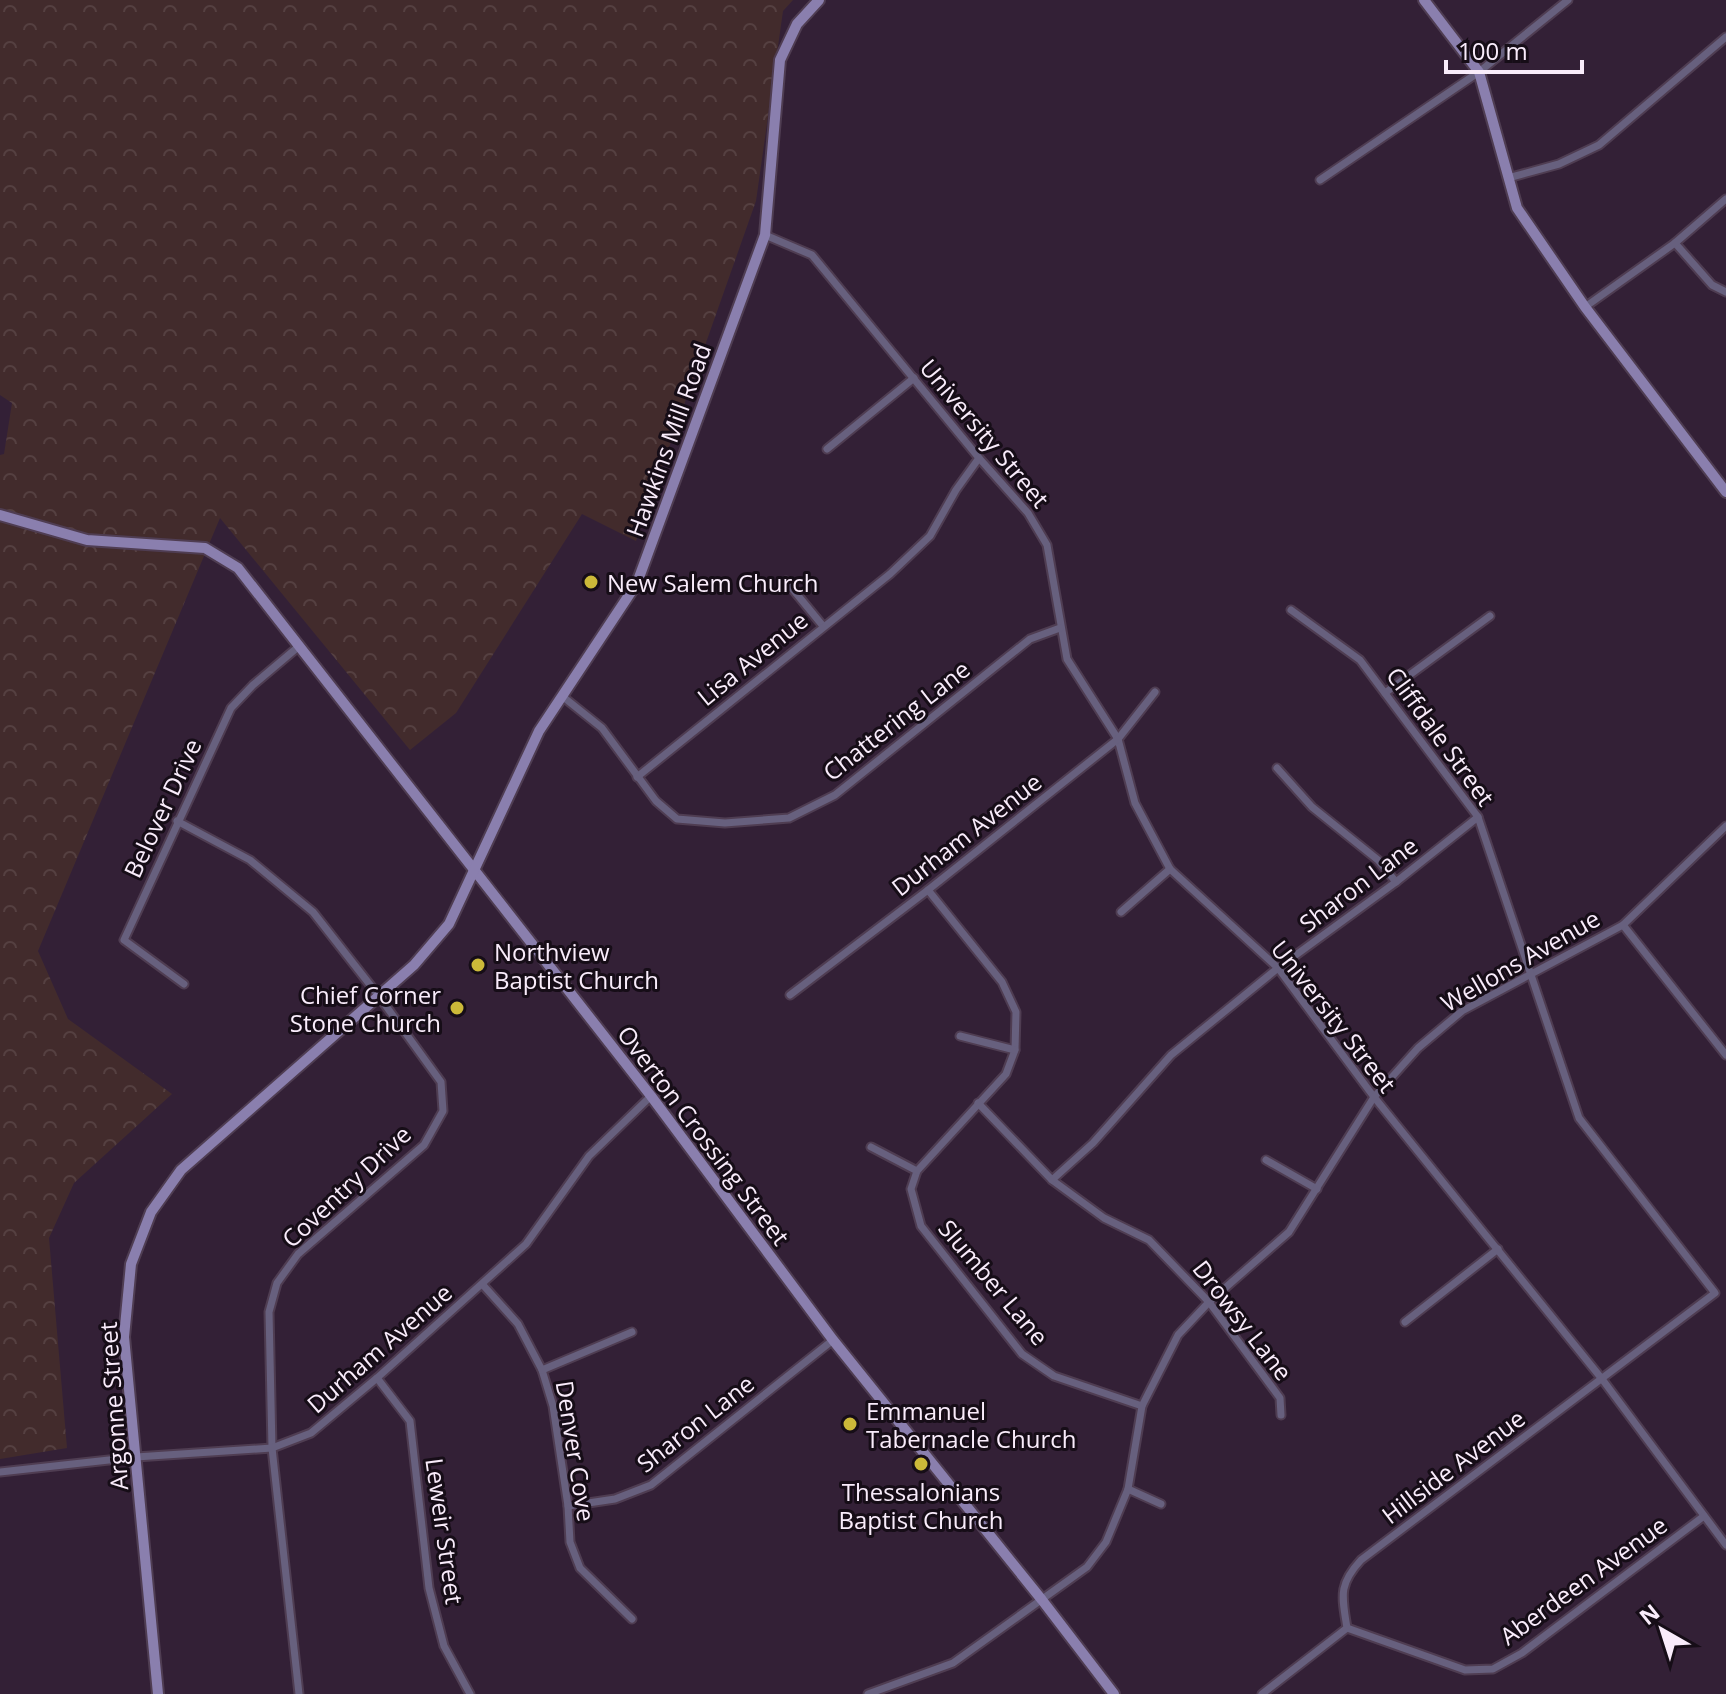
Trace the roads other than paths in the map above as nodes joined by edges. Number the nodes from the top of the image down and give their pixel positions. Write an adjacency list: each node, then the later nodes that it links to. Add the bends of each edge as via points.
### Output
1 (819, 0): 9 (street, Hawkins Mill Road, via 797,24 780,60)
2 (1424, 0): 5 (street)
3 (1568, 0): 5 (street)
4 (1726, 37): 6 (street, via 1599,145 1559,164)
5 (1479, 72): 6 (street); 7 (street)
6 (1508, 178): 12 (street, via 1517,208)
7 (1320, 180)
8 (1726, 199): 10 (street)
9 (765, 235): 13 (street, University Street, via 812,255); 26 (street, Hawkins Mill Road, via 637,583)
10 (1675, 243): 11 (street, via 1712,285); 12 (street)
11 (1726, 292)
12 (1585, 307): 16 (street)
13 (914, 378): 14 (street); 15 (street, University Street)
14 (827, 449)
15 (979, 458): 21 (street, Lisa Avenue, via 930,536); 22 (street, University Street, via 1028,513 1047,545)
16 (1726, 492)
17 (0, 515): 23 (street, Overton Crossing Street, via 87,540 205,548 238,568)
18 (786, 581): 21 (street)
19 (1291, 610): 25 (street, Cliffdale Street, via 1360,660)
20 (1490, 616): 25 (street)
21 (823, 626): 29 (street, Lisa Avenue)
22 (1060, 628): 27 (street, University Street, via 1067,659); 29 (street, Chattering Lane, via 1030,639 835,795 789,818 725,823 677,819)
23 (298, 647): 31 (street, Belover Drive, via 231,708); 33 (street, Overton Crossing Street)
24 (1155, 692): 27 (street, Durham Avenue)
25 (1385, 693): 30 (street, Cliffdale Street)
26 (562, 696): 29 (street, Chattering Lane, via 602,728); 33 (street, Hawkins Mill Road, via 539,731)
27 (1118, 739): 34 (street, University Street, via 1135,803); 36 (street, Durham Avenue)
28 (1277, 768): 35 (street)
29 (637, 777)
30 (1478, 817): 35 (street, Sharon Lane); 40 (street, Cliffdale Street)
31 (177, 821): 41 (street, Belover Drive, via 124,940); 42 (street, Coventry Drive, via 250,860 313,912)
32 (1726, 826): 38 (street, Wellons Avenue)
33 (474, 867): 42 (street, Argonne Street, via 449,924 414,965); 47 (street, Overton Crossing Street)
34 (1170, 869): 37 (street); 39 (street, University Street)
35 (1396, 882): 39 (street, Sharon Lane)
36 (928, 890): 43 (street, Durham Avenue); 45 (street, via 1002,982 1016,1012)
37 (1121, 912)
38 (1623, 925): 40 (street, Wellons Avenue); 46 (street)
39 (1278, 968): 48 (street, University Street); 53 (street, Sharon Lane, via 1171,1055 1093,1143)
40 (1531, 976): 48 (street, Wellons Avenue, via 1462,1011 1418,1048); 57 (street, Cliffdale Street, via 1579,1118)
41 (184, 984)
42 (378, 995): 67 (street, Coventry Drive, via 441,1082 443,1111 424,1145 298,1254 277,1283 269,1312); 68 (street, Argonne Street, via 181,1170 151,1212 131,1264 124,1337)
43 (790, 995)
44 (960, 1036): 45 (street)
45 (1015, 1050): 49 (street, via 1006,1074)
46 (1726, 1053)
47 (651, 1096): 56 (street, Durham Avenue, via 589,1156 526,1244); 61 (street, Overton Crossing Street)
48 (1374, 1097): 54 (street, Wellons Avenue); 55 (street, University Street)
49 (978, 1103): 52 (street); 53 (street, Drowsy Lane)
50 (871, 1147): 52 (street)
51 (1266, 1160): 54 (street)
52 (917, 1171): 65 (street, Slumber Lane, via 911,1189 921,1226 1022,1354 1054,1376)
53 (1052, 1180): 58 (street, Drowsy Lane, via 1104,1218 1149,1240)
54 (1317, 1189): 58 (street, Wellons Avenue, via 1289,1232)
55 (1498, 1249): 59 (street); 64 (street, University Street)
56 (483, 1285): 62 (street, Denver Cove, via 518,1324); 63 (street, Durham Avenue)
57 (1715, 1293): 64 (street, Hillside Avenue)
58 (1209, 1302): 65 (street, Wellons Avenue, via 1178,1335); 66 (street, Drowsy Lane, via 1280,1398)
59 (1405, 1322)
60 (632, 1332): 62 (street)
61 (833, 1340): 72 (street, Sharon Lane, via 651,1485 615,1499); 75 (street, Overton Crossing Street)
62 (542, 1370): 72 (street, Denver Cove, via 553,1406)
63 (377, 1378): 67 (street, Durham Avenue, via 311,1433); 80 (street, Leweir Street, via 410,1421 429,1588 444,1646)
64 (1602, 1379): 73 (street, University Street); 77 (street, Hillside Avenue, via 1361,1560 1348,1574 1341,1594)
65 (1142, 1406): 70 (street, Wellons Avenue)
66 (1281, 1415)
67 (272, 1448): 68 (street, Durham Avenue); 79 (street, Coventry Drive)
68 (136, 1457): 69 (street, Durham Avenue); 78 (street, Argonne Street)
69 (0, 1472)
70 (1128, 1489): 71 (street); 75 (street, Wellons Avenue, via 1106,1542 1087,1567)
71 (1161, 1504)
72 (568, 1506): 76 (street, Denver Cove, via 570,1542 580,1568)
73 (1704, 1516): 74 (street, University Street); 77 (street, Aberdeen Avenue, via 1522,1653 1493,1669 1465,1670)
74 (1726, 1545)
75 (1042, 1600): 81 (street, Wellons Avenue, via 953,1663); 82 (street, Overton Crossing Street)
76 (632, 1619)
77 (1347, 1628): 83 (street)
78 (158, 1694)
79 (299, 1694)
80 (470, 1694)
81 (868, 1694)
82 (1114, 1694)
83 (1262, 1694)

